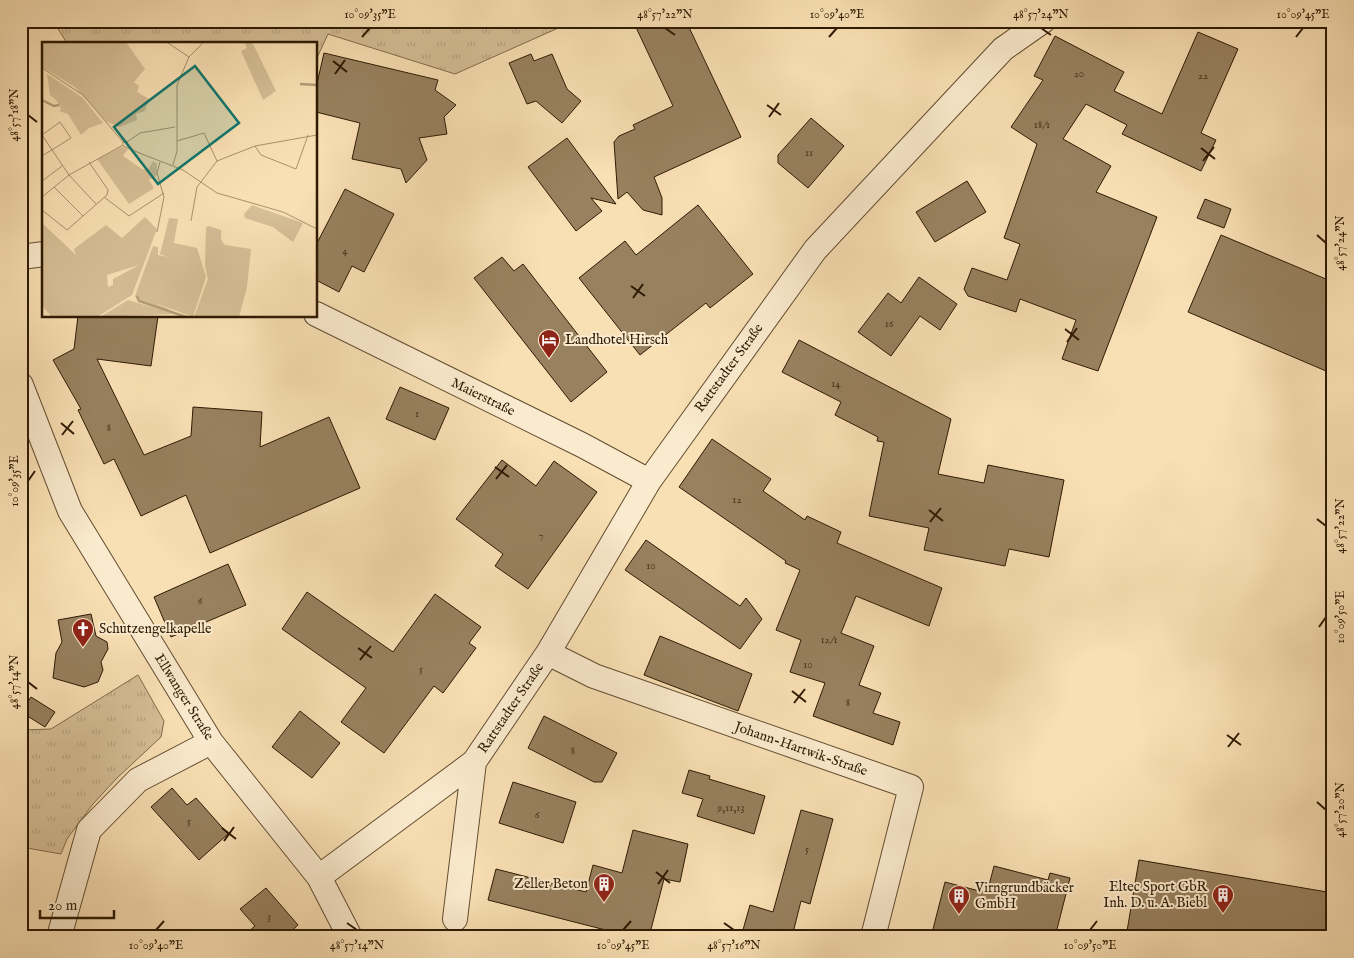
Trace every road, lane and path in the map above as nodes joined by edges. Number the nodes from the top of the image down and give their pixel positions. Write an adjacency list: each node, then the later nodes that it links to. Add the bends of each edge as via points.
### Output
1 (1043, 21): 6 (street, Rattstadter Straße, via 1004,49 814,250)
2 (42, 254): 3 (street)
3 (21, 257)
4 (318, 315): 6 (street, Maierstraße)
5 (21, 385): 8 (street, Ellwanger Straße, via 70,511)
6 (649, 481): 7 (street, Rattstadter Straße)
7 (548, 653): 9 (street, Rattstadter Straße); 14 (street, Johann-Hartwik-Straße, via 594,676 911,787)
8 (211, 742): 10 (street, Ellwanger Straße); 12 (street, via 138,780 89,830)
9 (474, 762): 10 (street, Rattstadter Straße); 11 (street, Rattstadter Straße)
10 (319, 878): 13 (street, Ellwanger Straße)
11 (456, 919)
12 (59, 937)
13 (350, 937)
14 (873, 937)

